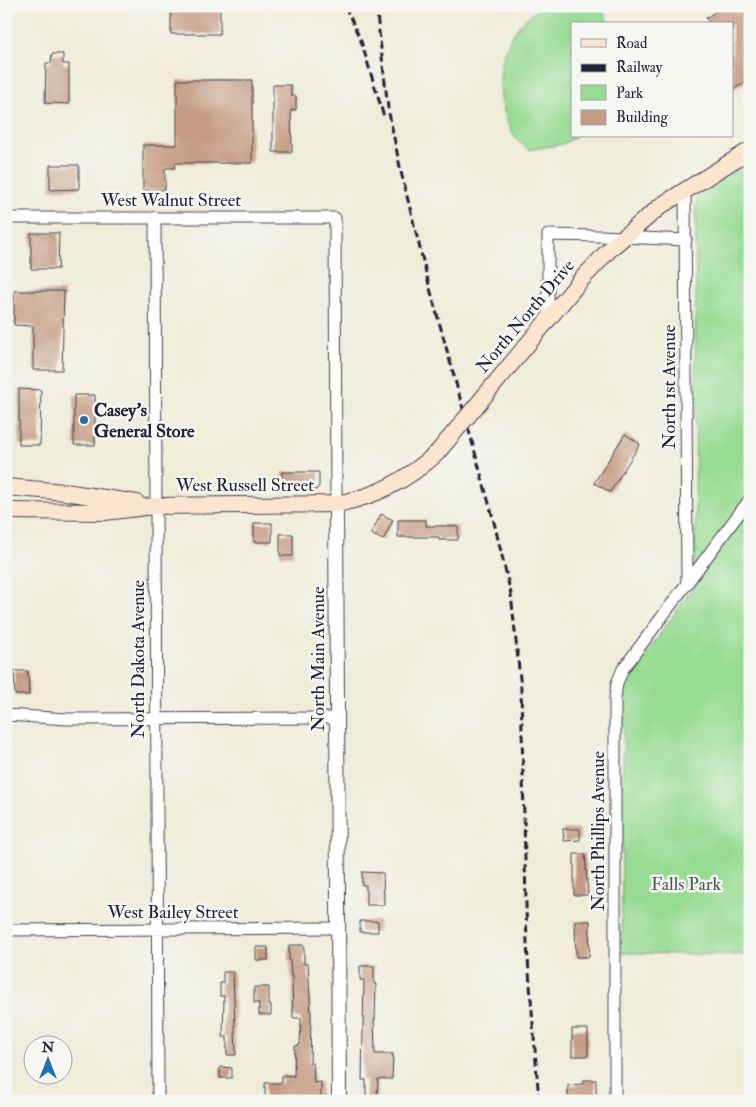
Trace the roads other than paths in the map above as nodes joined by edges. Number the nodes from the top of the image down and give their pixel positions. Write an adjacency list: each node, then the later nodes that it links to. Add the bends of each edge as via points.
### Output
1 (750, 150): 2 (main road, North North Drive)
2 (685, 190): 6 (main road, North North Drive); 7 (street, North 1st Avenue)
3 (155, 217): 4 (street, West Walnut Street); 5 (street, West Walnut Street); 12 (street, North Dakota Avenue)
4 (6, 218)
5 (335, 218): 11 (street, North Main Avenue)
6 (623, 238): 7 (street); 8 (main road, North North Drive, via 600,258); 8 (street, via 548,235)
7 (686, 240): 14 (street, North 1st Avenue)
8 (548, 319): 11 (main road, North North Drive, bridge, via 437,453 418,470 390,488)
9 (6, 487): 12 (main road, West Russell Street, via 65,492)
10 (750, 499): 14 (street, North Phillips Avenue)
11 (336, 504): 12 (main road, West Russell Street); 16 (street, North Main Avenue)
12 (154, 506): 13 (main road, West Russell Street, via 105,512); 17 (street, North Dakota Avenue)
13 (6, 511)
14 (687, 584): 23 (street, North Phillips Avenue, via 623,669 617,683)
15 (6, 715): 17 (street)
16 (337, 718): 17 (street); 18 (street, North Main Avenue)
17 (156, 719): 19 (street, North Dakota Avenue)
18 (339, 928): 19 (street, West Bailey Street); 22 (street, North Main Avenue)
19 (156, 929): 20 (street, West Bailey Street); 21 (street, North Dakota Avenue)
20 (6, 930)
21 (158, 1101)
22 (339, 1101)
23 (615, 1101)

